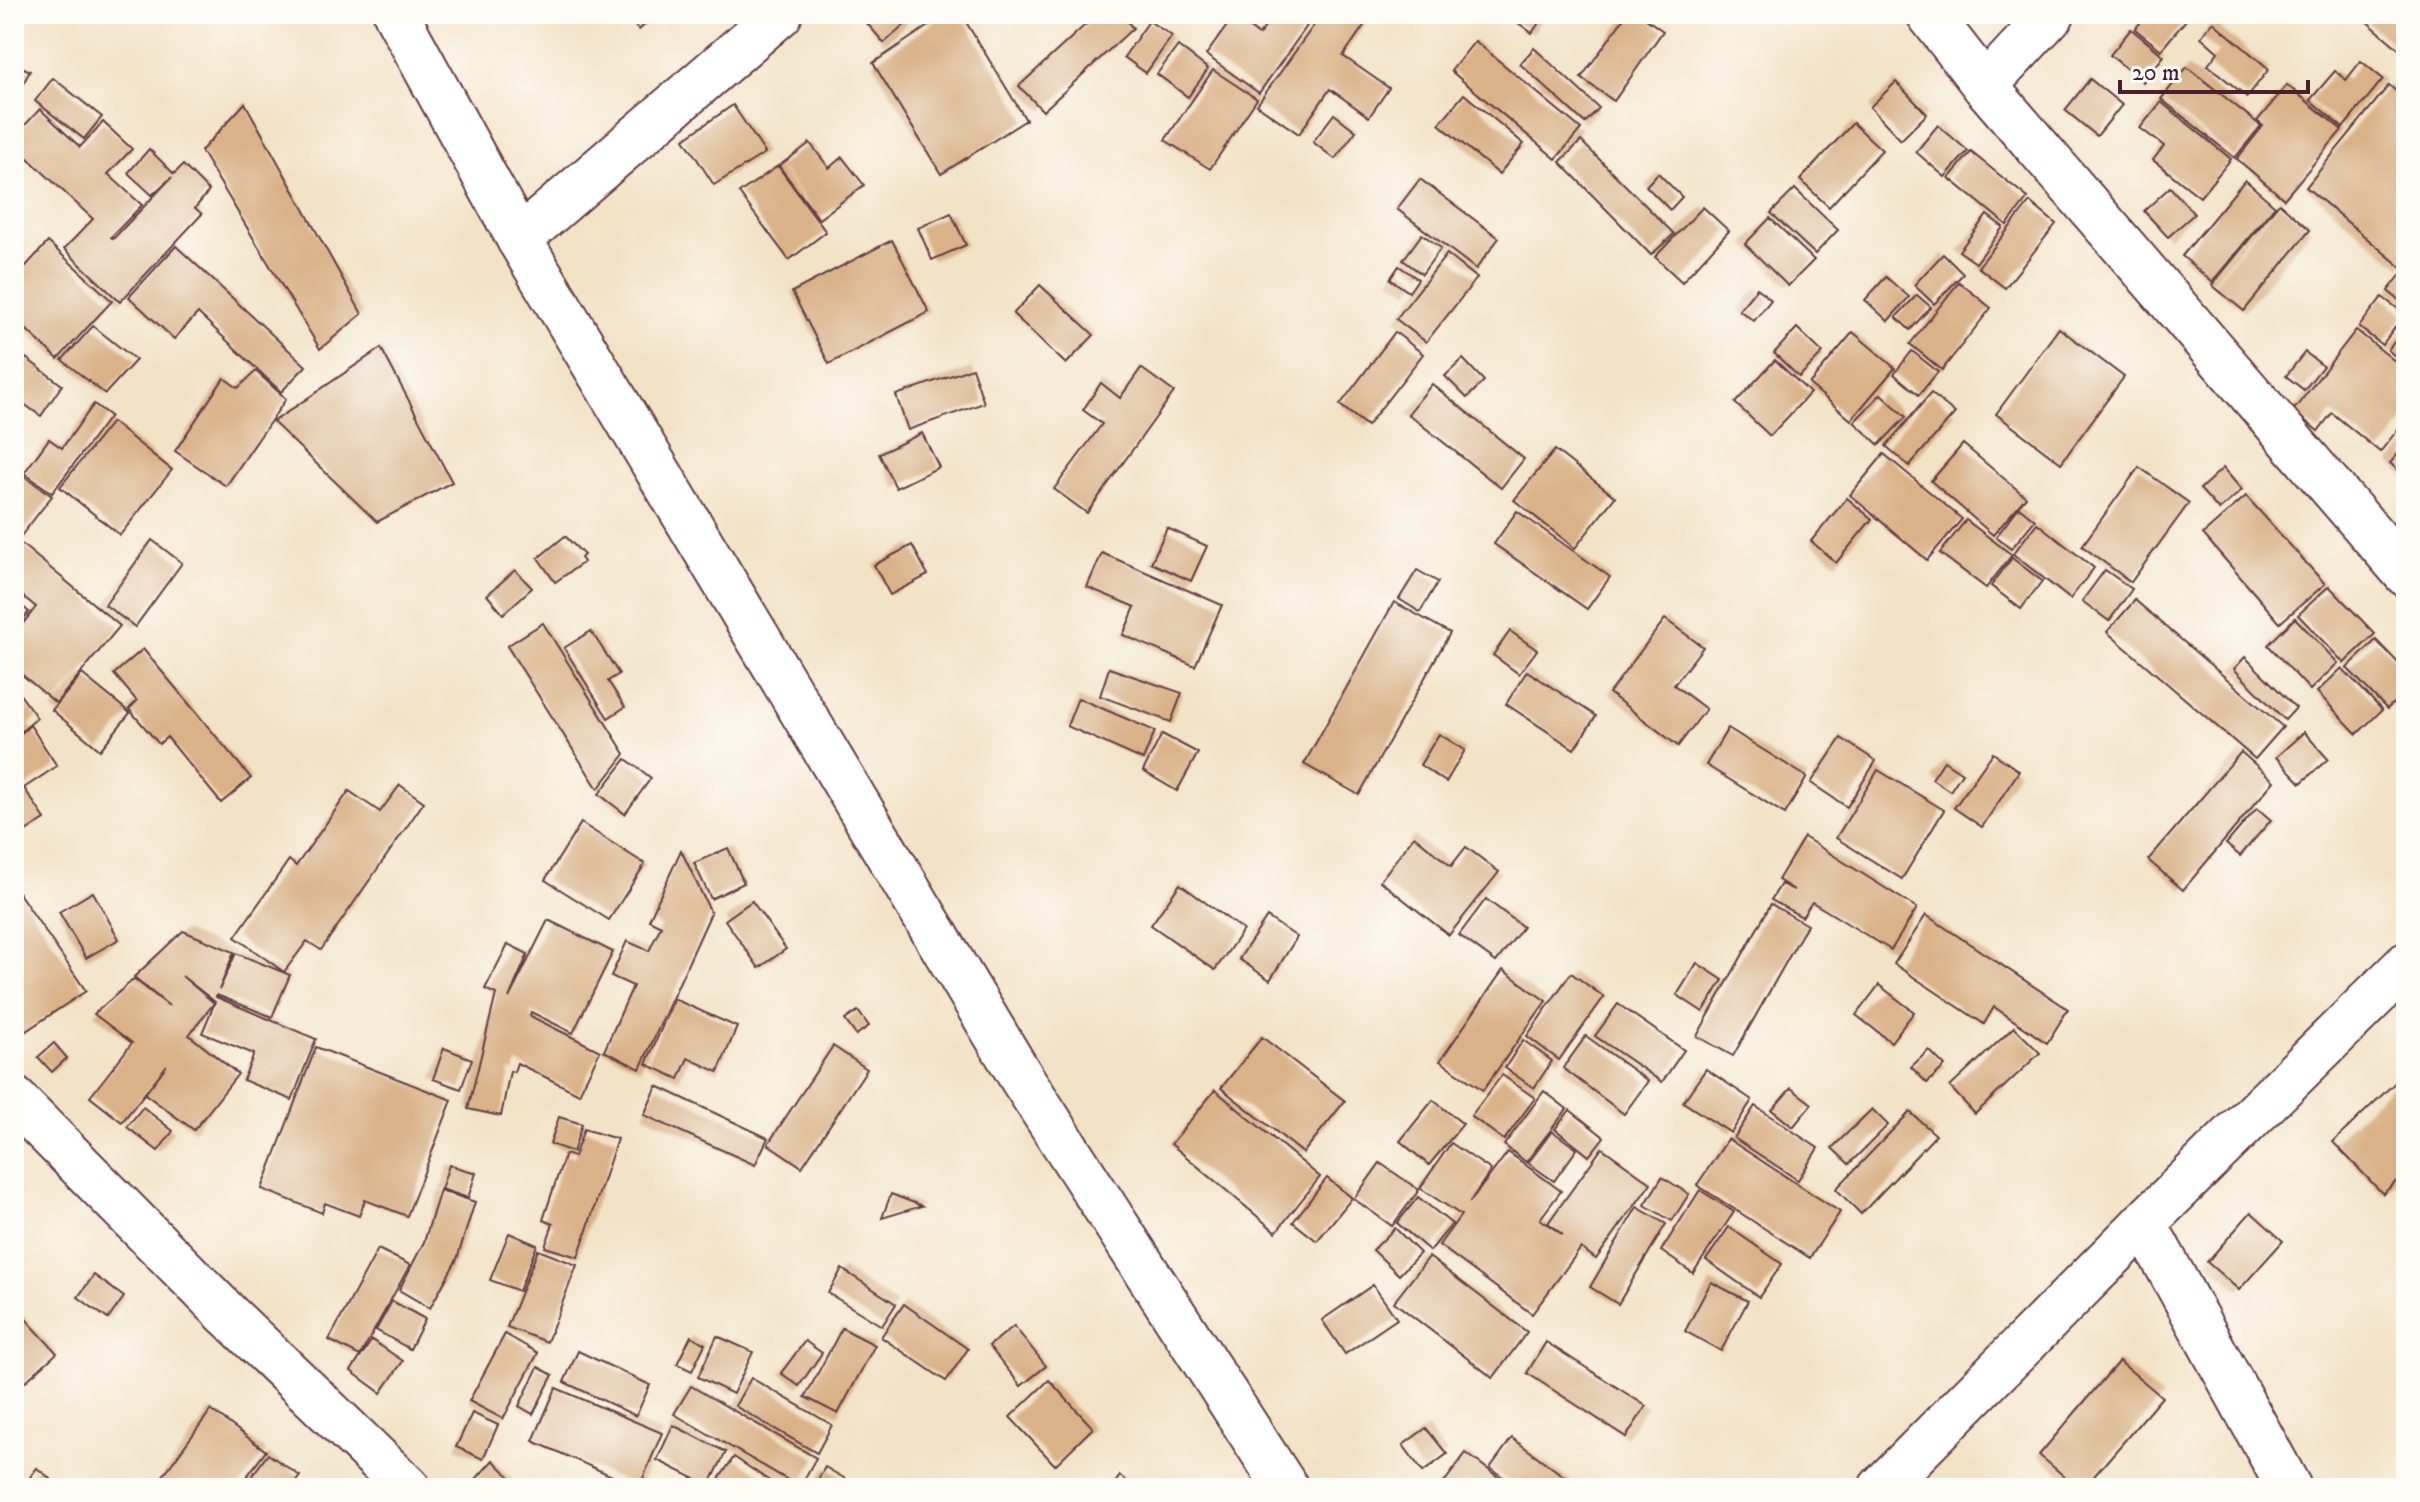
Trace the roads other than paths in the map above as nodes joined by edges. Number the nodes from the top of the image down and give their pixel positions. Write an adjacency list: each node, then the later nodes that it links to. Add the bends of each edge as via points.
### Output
1 (396, 14): 6 (street)
2 (780, 14): 6 (street)
3 (1929, 14): 5 (street)
4 (2052, 14): 5 (street)
5 (1985, 86): 7 (street)
6 (519, 239): 12 (street, via 1021,1077)
7 (2406, 574)
8 (2406, 965): 10 (street)
9 (14, 1099): 11 (street)
10 (2144, 1223): 13 (street); 14 (street)
11 (408, 1488)
12 (1286, 1488)
13 (1881, 1488)
14 (2289, 1488)

